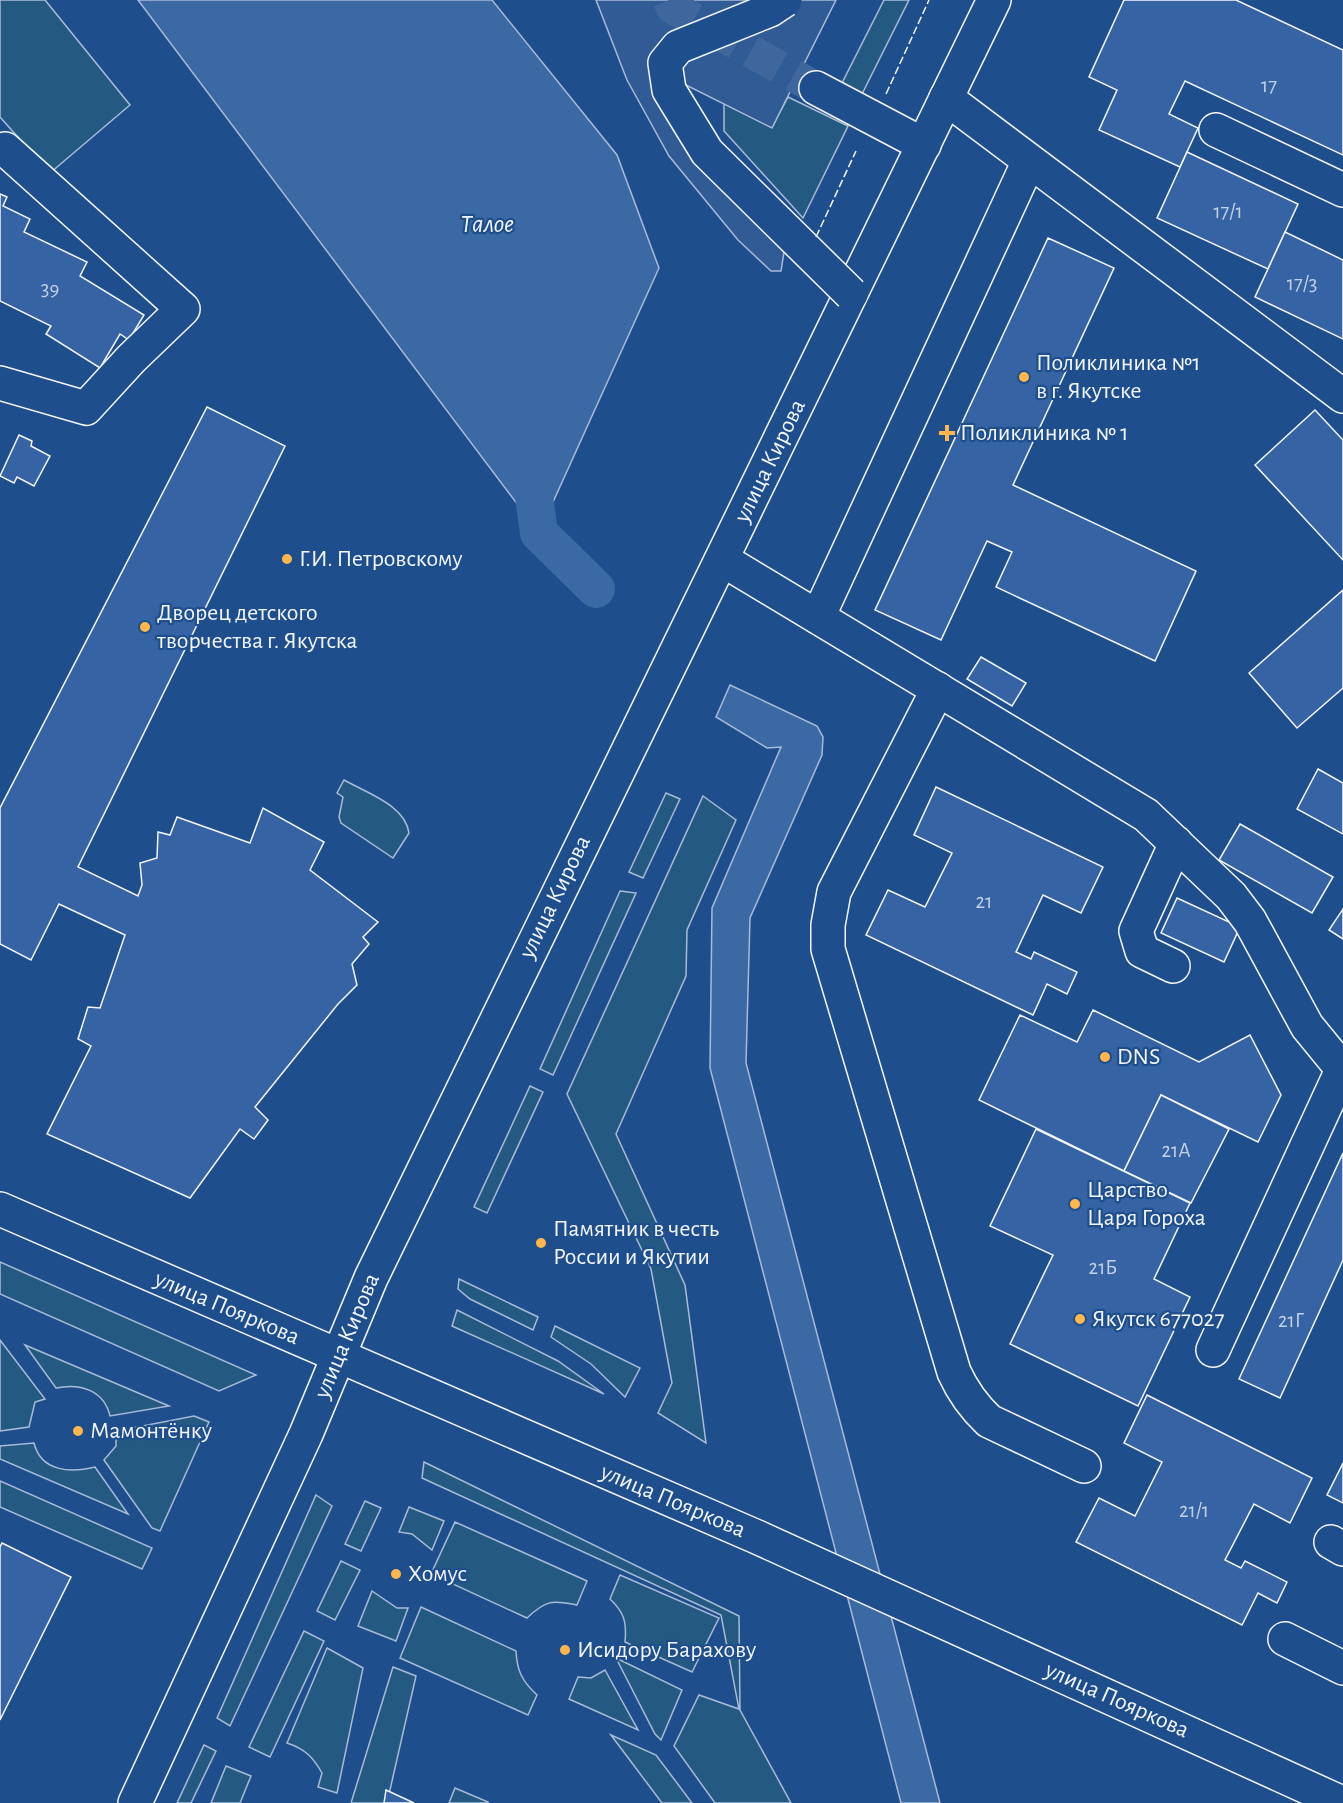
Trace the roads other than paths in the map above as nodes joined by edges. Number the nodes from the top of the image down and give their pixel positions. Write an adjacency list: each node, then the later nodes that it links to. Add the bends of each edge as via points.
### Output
1 (785, 0): 10 (main road, bridge, via 770,10 678,46 665,63 669,90 706,152)
2 (994, 0): 4 (main road, улица Кирова)
3 (816, 88): 6 (main road)
4 (946, 98): 6 (main road, улица Кирова); 8 (main road)
5 (1216, 130): 9 (main road)
6 (924, 145): 10 (main road, улица Кирова)
7 (5, 149): 11 (main road, via 183,309 86,408)
8 (1029, 161): 12 (main road); 14 (main road)
9 (1343, 190)
10 (851, 294): 13 (main road, улица Кирова)
11 (3, 393)
12 (1343, 396)
13 (723, 560): 14 (main road); 21 (main road, улица Кирова, via 494,1021)
14 (818, 617): 15 (main road)
15 (938, 689): 16 (main road, via 1146,815); 22 (main road, via 834,892 828,949 957,1380 989,1421)
16 (1176, 843): 17 (main road, via 1136,931 1142,951); 18 (main road, via 1231,896 1250,921 1307,1026)
17 (1173, 966)
18 (1342, 1070): 20 (main road)
19 (0, 1209): 21 (main road, улица Пояркова)
20 (1213, 1350)
21 (338, 1355): 25 (main road, улица Кирова, via 306,1434); 26 (main road, улица Пояркова, via 757,1537)
22 (1084, 1466)
23 (1285, 1639): 24 (main road)
24 (1343, 1668)
25 (135, 1803)
26 (1342, 1803)

